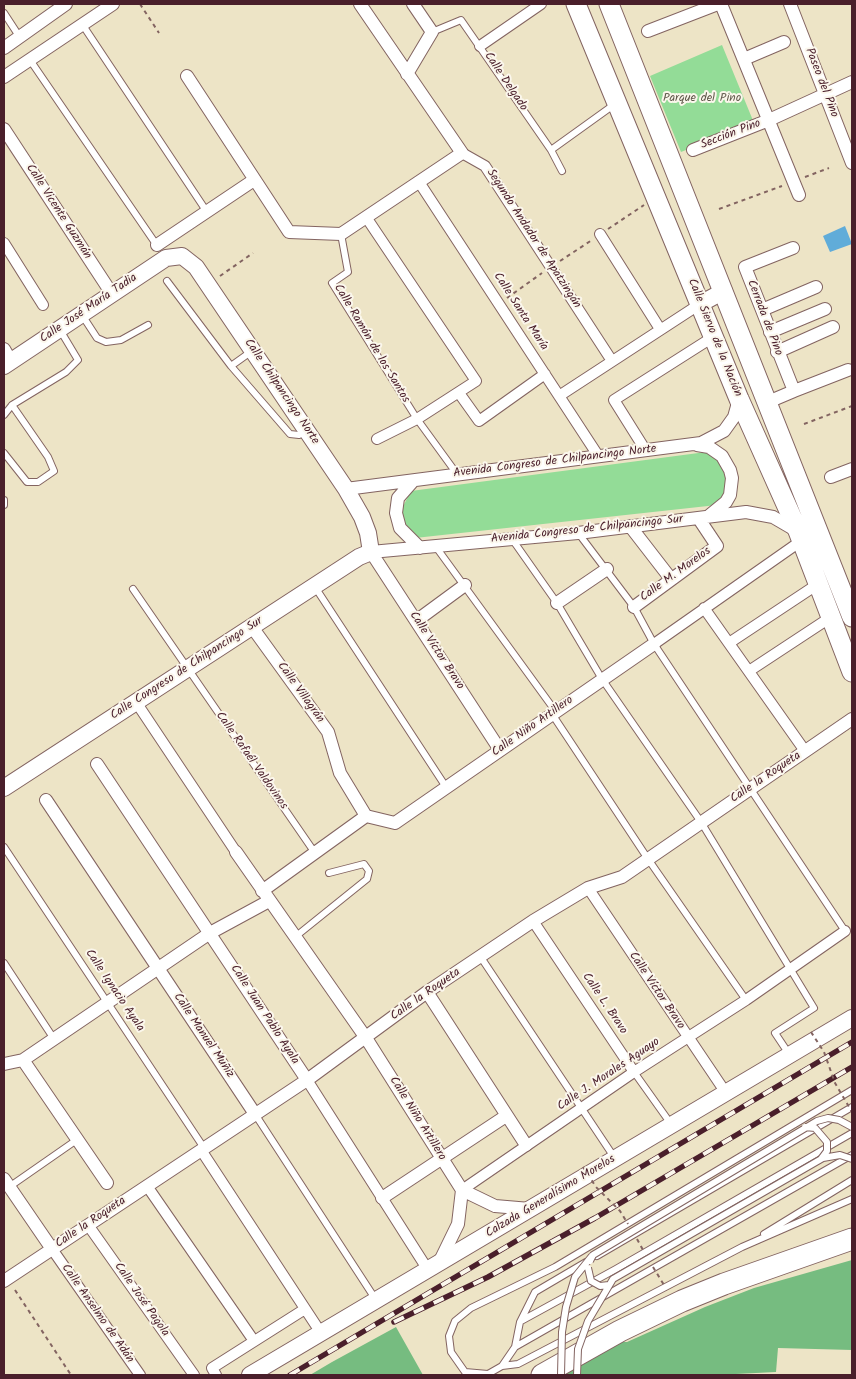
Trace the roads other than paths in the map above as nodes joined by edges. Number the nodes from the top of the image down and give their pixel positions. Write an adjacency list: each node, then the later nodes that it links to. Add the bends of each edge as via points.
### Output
1 (66, 4): 15 (street)
2 (113, 4): 12 (street)
3 (360, 4): 21 (street, Segundo Andador de Apatzingán)
4 (413, 4): 14 (street)
5 (541, 4): 10 (street)
6 (576, 4): 26 (main road, Calle Siervo de la Nación)
7 (609, 4): 46 (main road)
8 (720, 4): 13 (street, Sección Pino); 19 (street, Sección Pino)
9 (790, 4): 25 (street, Paseo del Pino)
10 (527, 8): 17 (street)
11 (4, 14): 15 (lane)
12 (82, 24): 20 (street); 37 (lane)
13 (648, 31)
14 (432, 32): 17 (lane, Calle Delgado, via 461,20); 21 (street)
15 (19, 36): 18 (street)
16 (784, 42): 19 (street)
17 (480, 46): 29 (lane, Calle Delgado)
18 (4, 48)
19 (744, 59): 27 (street, Sección Pino)
20 (30, 60): 23 (street); 43 (lane)
21 (407, 74): 31 (street, Segundo Andador de Apatzingán)
22 (187, 76): 34 (street)
23 (4, 77)
24 (852, 82): 25 (street, Sección Pino)
25 (824, 94): 27 (street, Sección Pino); 32 (street, Paseo del Pino)
26 (618, 102): 29 (lane); 48 (main road, Calle Siervo de la Nación)
27 (769, 120): 30 (street, Sección Pino); 36 (street, Sección Pino)
28 (4, 130): 47 (street, Calle Vicente Guzmán)
29 (551, 150): 33 (lane, Calle Delgado)
30 (693, 150)
31 (462, 153): 35 (street); 62 (street, Segundo Andador de Apatzingán, via 485,166)
32 (852, 163)
33 (562, 171)
34 (254, 180): 37 (street, Calle José María Tadia); 39 (street, via 289,232)
35 (419, 182): 38 (street); 65 (street, Calle Santa María)
36 (799, 195)
37 (206, 212): 43 (street, Calle José María Tadia)
38 (366, 217): 39 (street); 67 (street, via 476,381)
39 (341, 234): 73 (lane, Calle Ramón de los Santos, via 348,272 332,283)
40 (600, 234): 56 (street)
41 (4, 243): 49 (street)
42 (793, 248): 51 (street, Cerrada de Pino, via 745,267)
43 (161, 252): 47 (street, Calle José María Tadia); 59 (street, Calle Chilpancingo Norte, via 182,256 196,267)
44 (167, 281): 63 (lane)
45 (816, 286): 51 (street)
46 (724, 291): 48 (street); 70 (main road)
47 (112, 294): 52 (street, Calle José María Tadia)
48 (700, 304): 56 (street); 58 (main road, Calle Siervo de la Nación)
49 (43, 305)
50 (825, 309): 57 (street)
51 (762, 310): 57 (street, Cerrada de Pino)
52 (82, 314): 53 (lane, via 98,338 106,342 121,340); 55 (street, Calle José María Tadia)
53 (148, 325)
54 (834, 327): 60 (street)
55 (59, 329): 61 (street, Calle José María Tadia); 71 (lane, via 78,360 66,372)
56 (660, 329): 62 (street)
57 (770, 332): 60 (street, Cerrada de Pino)
58 (713, 337): 69 (main road, Calle Siervo de la Nación); 77 (street, via 614,400)
59 (253, 351): 63 (lane); 74 (street, Calle Chilpancingo Norte)
60 (777, 352): 66 (street, Cerrada de Pino)
61 (6, 359)
62 (612, 361): 68 (street)
63 (231, 366): 74 (lane, via 290,434 299,435)
64 (848, 370): 66 (street)
65 (545, 374): 67 (street, via 479,420); 68 (street, Calle Santa María)
66 (794, 391): 70 (street)
67 (459, 392): 73 (street)
68 (559, 396): 79 (street, Calle Santa María)
69 (739, 399): 76 (street, Avenida Congreso de Chilpancingo Norte, via 734,417 724,431 710,441); 90 (main road, Calle Siervo de la Nación)
70 (768, 402): 105 (main road)
71 (12, 405): 72 (lane); 78 (lane, via 48,456 54,471 38,482 27,482)
72 (4, 415)
73 (417, 420): 75 (street); 81 (lane, Calle Ramón de los Santos)
74 (307, 431): 84 (street, Calle Chilpancingo Norte)
75 (377, 439)
76 (693, 445): 77 (street, Avenida Congreso de Chilpancingo Norte); 87 (street, via 716,451 727,463 732,478 730,494 721,508)
77 (646, 451): 79 (street, Avenida Congreso de Chilpancingo Norte)
78 (4, 453)
79 (599, 457): 81 (street, Avenida Congreso de Chilpancingo Norte)
80 (852, 469): 82 (street)
81 (458, 475): 83 (street, Avenida Congreso de Chilpancingo Norte)
82 (831, 477)
83 (413, 481): 84 (street, Avenida Congreso de Chilpancingo Norte); 93 (street, via 398,498 396,513 400,528)
84 (346, 489): 94 (street, Calle Chilpancingo Norte, via 368,532)
85 (4, 500): 86 (lane)
86 (4, 505)
87 (699, 519): 88 (street, Avenida Congreso de Chilpancingo Sur); 90 (street, Avenida Congreso de Chilpancingo Sur, via 755,512 774,517); 96 (street, Calle M. Morelos, via 717,546)
88 (630, 526): 89 (street, Avenida Congreso de Chilpancingo Sur); 96 (street)
89 (578, 533): 91 (street, Avenida Congreso de Chilpancingo Sur); 95 (lane)
90 (799, 536): 97 (main road, Calle Siervo de la Nación); 103 (street, Calle Niño Artillero)
91 (512, 538): 92 (street, Avenida Congreso de Chilpancingo Sur); 101 (lane)
92 (436, 546): 93 (street, Avenida Congreso de Chilpancingo Sur); 98 (lane)
93 (420, 548): 94 (street, Avenida Congreso de Chilpancingo Sur)
94 (371, 552): 99 (street, Calle Congreso de Chilpancingo Sur); 106 (street, Calle Víctor Bravo)
95 (608, 569): 101 (street); 102 (lane)
96 (671, 580): 102 (street, Calle M. Morelos)
97 (818, 584): 104 (main road, Calle Siervo de la Nación); 109 (street)
98 (465, 585): 106 (street); 115 (lane)
99 (314, 586): 107 (street, Calle Congreso de Chilpancingo Sur); 121 (lane)
100 (133, 589): 111 (lane, Calle Rafaél Valdovinos)
101 (557, 603): 113 (lane)
102 (634, 607): 108 (lane)
103 (704, 608): 108 (street, Calle Niño Artillero); 109 (street)
104 (831, 617): 110 (main road, Calle Siervo de la Nación); 112 (street)
105 (852, 617)
106 (416, 621): 117 (street, Calle Víctor Bravo)
107 (252, 627): 111 (street, Calle Congreso de Chilpancingo Sur); 124 (street, Calle Villagrán, via 328,732 340,773)
108 (654, 644): 113 (street, Calle Niño Artillero); 122 (lane)
109 (729, 644): 112 (street)
110 (851, 666)
111 (188, 670): 114 (street, Calle Congreso de Chilpancingo Sur); 128 (lane, Calle Rafaél Valdovinos)
112 (749, 671): 118 (street)
113 (602, 679): 115 (street, Calle Niño Artillero); 125 (lane)
114 (136, 702): 120 (street, Calle Congreso de Chilpancingo Sur); 127 (street, Calle Niño Artillero)
115 (554, 713): 117 (street, Calle Niño Artillero); 129 (lane)
116 (852, 719): 118 (street, Calle la Roqueta)
117 (500, 750): 121 (street, Calle Niño Artillero)
118 (805, 751): 122 (street, Calle la Roqueta)
119 (97, 764): 135 (street, Calle Juan Pablo Ayala)
120 (4, 788)
121 (446, 788): 124 (street, Calle Niño Artillero, via 395,823)
122 (750, 788): 125 (street, Calle la Roqueta); 134 (lane)
123 (46, 800): 139 (street, Calle Manuel Muñiz)
124 (366, 816): 128 (street)
125 (701, 822): 129 (street, Calle la Roqueta); 140 (lane)
126 (4, 847): 143 (lane, Calle Ignacio Ayala)
127 (236, 852): 132 (street, Calle Niño Artillero)
128 (315, 853): 132 (street)
129 (648, 859): 131 (street, Calle la Roqueta, via 622,877); 142 (lane)
130 (329, 873): 136 (lane, via 364,864 369,871 367,879)
131 (588, 888): 133 (street, Calle la Roqueta); 146 (street, Calle Víctor Bravo)
132 (265, 896): 135 (street); 136 (street, Calle Niño Artillero)
133 (533, 921): 137 (street, Calle la Roqueta); 151 (street, Calle L. Bravo)
134 (845, 931): 140 (street, Calle J. Morales Aguayo)
135 (210, 932): 139 (street); 152 (street, Calle Juan Pablo Ayala)
136 (294, 938): 145 (street, Calle Niño Artillero)
137 (480, 956): 141 (street, Calle la Roqueta); 156 (lane)
138 (4, 963): 147 (lane)
139 (157, 967): 143 (street); 157 (street, Calle Manuel Muñiz)
140 (792, 969): 142 (street, Calle J. Morales Aguayo); 148 (lane, via 814,1008 775,1033)
141 (427, 992): 145 (street, Calle la Roqueta); 158 (street)
142 (746, 1000): 146 (street, Calle J. Morales Aguayo)
143 (107, 1002): 147 (street); 166 (lane, Calle Ignacio Ayala)
144 (852, 1018): 148 (street, Calzada Generalísimo Morelos)
145 (366, 1038): 152 (street, Calle la Roqueta); 169 (street, Calle Niño Artillero)
146 (688, 1038): 151 (street, Calle J. Morales Aguayo); 154 (street, Calle Víctor Bravo)
147 (54, 1039): 149 (street)
148 (790, 1055): 154 (street, Calzada Generalísimo Morelos)
149 (23, 1060): 150 (street); 164 (street)
150 (4, 1064)
151 (634, 1072): 156 (street, Calle J. Morales Aguayo); 159 (lane, Calle L. Bravo)
152 (307, 1080): 157 (street, Calle la Roqueta); 176 (street, Calle Juan Pablo Ayala)
153 (852, 1090): 194 (lane, via 555,1268 471,1308 455,1321 449,1336 451,1352)
154 (726, 1093): 159 (street, Calzada Generalísimo Morelos)
155 (852, 1106): 162 (lane)
156 (581, 1109): 165 (street, Calle J. Morales Aguayo); 168 (lane)
157 (255, 1114): 166 (street, Calle la Roqueta); 187 (lane, Calle Manuel Muñiz)
158 (506, 1116): 165 (street); 169 (street)
159 (672, 1125): 168 (street, Calzada Generalísimo Morelos)
160 (851, 1126): 161 (lane, bridge, via 828,1118)
161 (804, 1127): 162 (lane, bridge); 183 (lane, bridge)
162 (815, 1128): 170 (lane, bridge, via 827,1142 827,1152); 189 (lane, via 535,1292)
163 (852, 1133): 189 (lane)
164 (78, 1139): 172 (lane); 173 (street)
165 (526, 1145): 175 (street, Calle J. Morales Aguayo)
166 (202, 1149): 174 (street, Calle la Roqueta); 188 (street, Calle Ignacio Ayala)
167 (852, 1157): 170 (lane, bridge); 192 (lane)
168 (615, 1159): 178 (street, Calzada Generalísimo Morelos)
169 (442, 1160): 175 (street, Calle Niño Artillero); 176 (street)
170 (821, 1160): 186 (lane, bridge, via 613,1279)
171 (852, 1180): 181 (lane)
172 (6, 1183): 182 (street, Calle Anselmo de Adán)
173 (107, 1183)
174 (147, 1186): 179 (street, Calle la Roqueta); 191 (street)
175 (462, 1190): 178 (street, via 495,1206); 184 (street, via 458,1224 447,1251)
176 (382, 1198): 184 (street, Calle Juan Pablo Ayala)
177 (852, 1199): 181 (lane)
178 (530, 1209): 184 (street, Calzada Generalísimo Morelos)
179 (88, 1225): 182 (street, Calle la Roqueta); 196 (street, Calle José Pagola)
180 (852, 1239): 199 (highway, via 682,1302 620,1331)
181 (742, 1247): 193 (lane, via 518,1364)
182 (52, 1249): 185 (street, Calle la Roqueta); 195 (street, Calle Anselmo de Adán)
183 (593, 1255): 186 (lane, bridge, via 589,1276 600,1286); 200 (lane, bridge, via 575,1276 566,1307)
184 (433, 1266): 187 (street, Calzada Generalísimo Morelos)
185 (5, 1278)
186 (610, 1285): 201 (lane, bridge, via 588,1320 578,1349)
187 (376, 1300): 190 (street, Calzada Generalísimo Morelos)
188 (305, 1309): 190 (street, Calle Ignacio Ayala); 191 (street)
189 (520, 1322): 192 (lane)
190 (321, 1333): 198 (street, Calzada Generalísimo Morelos)
191 (254, 1341): 197 (street, via 212,1368)
192 (515, 1347): 193 (lane)
193 (502, 1366): 194 (lane, via 488,1374)
194 (464, 1374)
195 (140, 1375)
196 (194, 1375)
197 (216, 1375)
198 (250, 1375)
199 (542, 1375)
200 (560, 1375)
201 (577, 1375)

